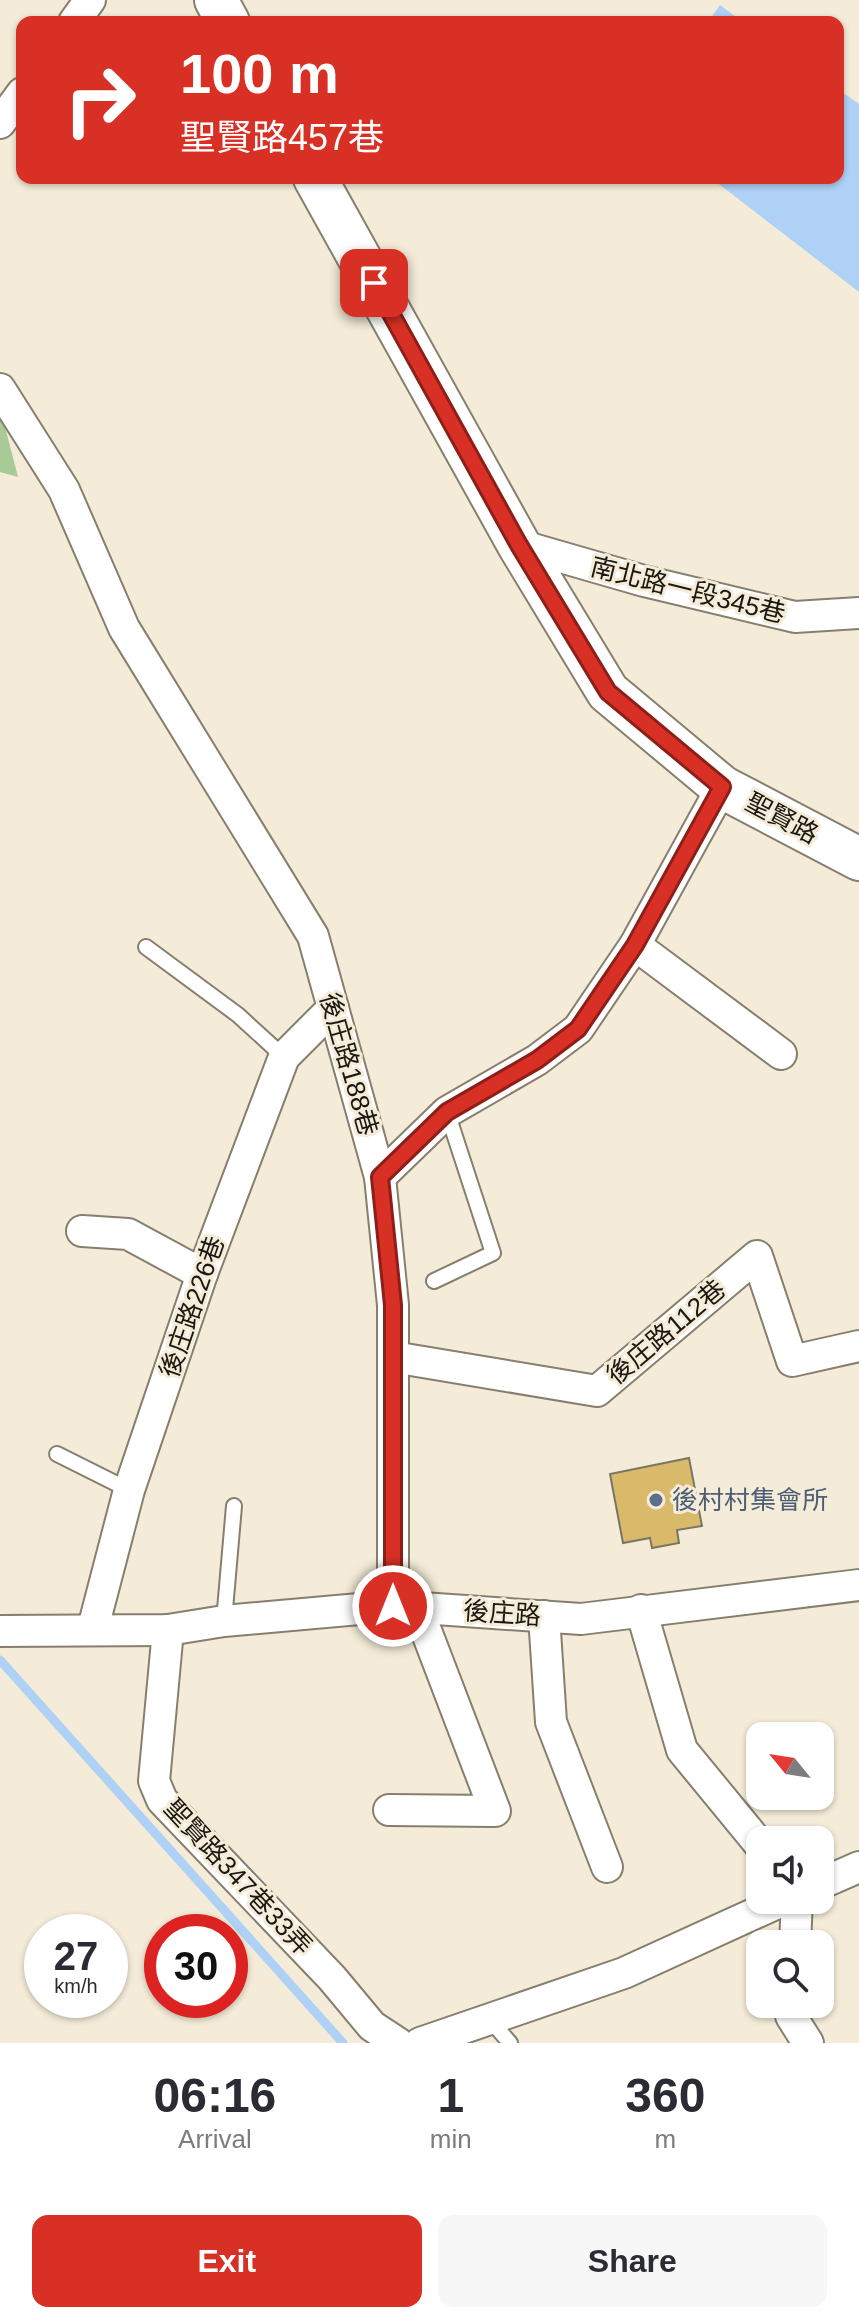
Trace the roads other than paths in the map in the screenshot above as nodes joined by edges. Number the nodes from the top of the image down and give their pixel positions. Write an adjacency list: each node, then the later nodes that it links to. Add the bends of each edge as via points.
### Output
1 (16, 101): 2 (street)
2 (0, 123)
3 (318, 184): 5 (street, 聖賢路)
4 (0, 389): 11 (street, 後庄路188巷, via 64,490 124,628 313,936)
5 (519, 545): 6 (street, 南北路一段345巷, via 795,617); 7 (street, 聖賢路, via 608,692)
6 (859, 613)
7 (722, 787): 8 (street, 聖賢路); 9 (street)
8 (859, 859)
9 (635, 945): 12 (street); 14 (street, via 578,1029 537,1060)
10 (146, 947): 13 (lane, via 238,1015)
11 (333, 1008): 13 (street, 後庄路226巷); 15 (street, 後庄路188巷)
12 (781, 1054)
13 (284, 1057): 17 (street, 後庄路226巷)
14 (447, 1112): 15 (street); 18 (lane, via 493,1253)
15 (380, 1177): 20 (street, 後庄路188巷)
16 (82, 1231): 17 (street, via 128,1234)
17 (202, 1274): 22 (street, 後庄路226巷)
18 (434, 1281)
19 (859, 1346): 20 (street, 後庄路112巷, via 792,1361 757,1256 597,1391)
20 (393, 1357): 25 (street, 後庄路188巷)
21 (57, 1454): 22 (lane)
22 (129, 1490): 29 (street, 後庄路226巷)
23 (234, 1506): 28 (lane)
24 (859, 1585): 26 (street, 後庄路)
25 (405, 1606): 27 (street, 後庄路); 28 (street, 後庄路); 32 (street, via 495,1811)
26 (641, 1610): 27 (street, 後庄路, via 581,1619); 33 (street, via 682,1750)
27 (544, 1616): 34 (street, via 551,1722)
28 (224, 1621): 30 (street, 後庄路)
29 (93, 1628): 30 (street, 後庄路); 31 (street, 後庄路)
30 (168, 1630): 40 (street, 聖賢路347巷33弄, via 154,1781 162,1800 372,2026)
31 (0, 1631)
32 (389, 1810)
33 (746, 1828)
34 (607, 1867)
35 (859, 1867): 36 (street)
36 (834, 1878)
37 (753, 1914): 39 (street)
38 (792, 2018): 42 (street)
39 (500, 2032): 41 (street)
40 (398, 2043)
41 (420, 2043)
42 (808, 2043)

